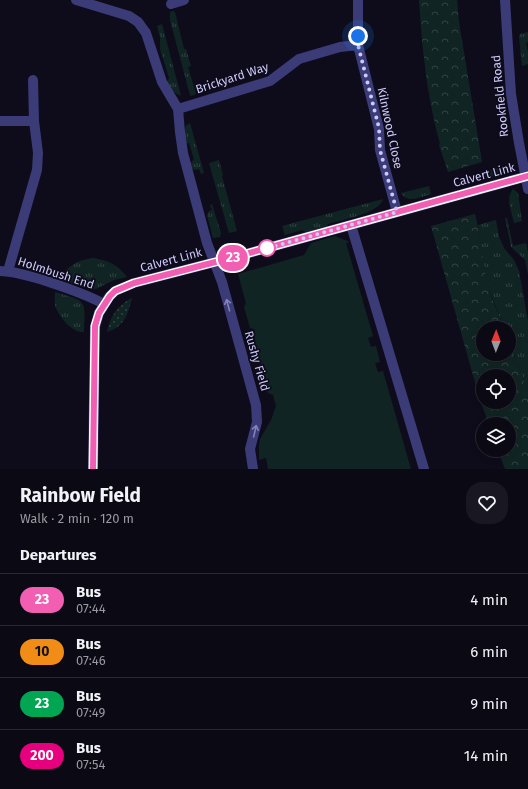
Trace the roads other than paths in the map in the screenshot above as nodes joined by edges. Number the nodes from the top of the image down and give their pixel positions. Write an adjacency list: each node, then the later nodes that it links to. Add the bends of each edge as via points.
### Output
1 (76, 0): 8 (street, via 129,16 138,22 146,33 164,86)
2 (184, 0): 5 (street)
3 (358, 0): 6 (street, Kilnwood Close)
4 (506, 0): 11 (street, Rookfield Road, via 511,94)
5 (171, 4)
6 (358, 45): 8 (street, Brickyard Way, via 340,47 299,59 270,81); 13 (street, Kilnwood Close, via 379,128 380,150)
7 (33, 80): 10 (street)
8 (178, 109): 15 (street, via 183,153 207,243)
9 (0, 121): 10 (street)
10 (34, 121): 16 (street, via 38,161)
11 (527, 177): 12 (street, Rookfield Road); 13 (street, Calvert Link)
12 (528, 188)
13 (397, 212): 14 (street, Calvert Link)
14 (351, 225): 15 (street, Calvert Link); 20 (street)
15 (215, 262): 17 (street, Calvert Link, via 128,285 115,291); 19 (street, Rushy Field, one-way to 15, via 250,449 257,422 256,405)
16 (4, 271): 17 (street, Holmbush End, via 16,272 87,295)
17 (104, 304): 18 (street, Calvert Link, via 95,326)
18 (93, 469)
19 (254, 469)
20 (424, 469)

